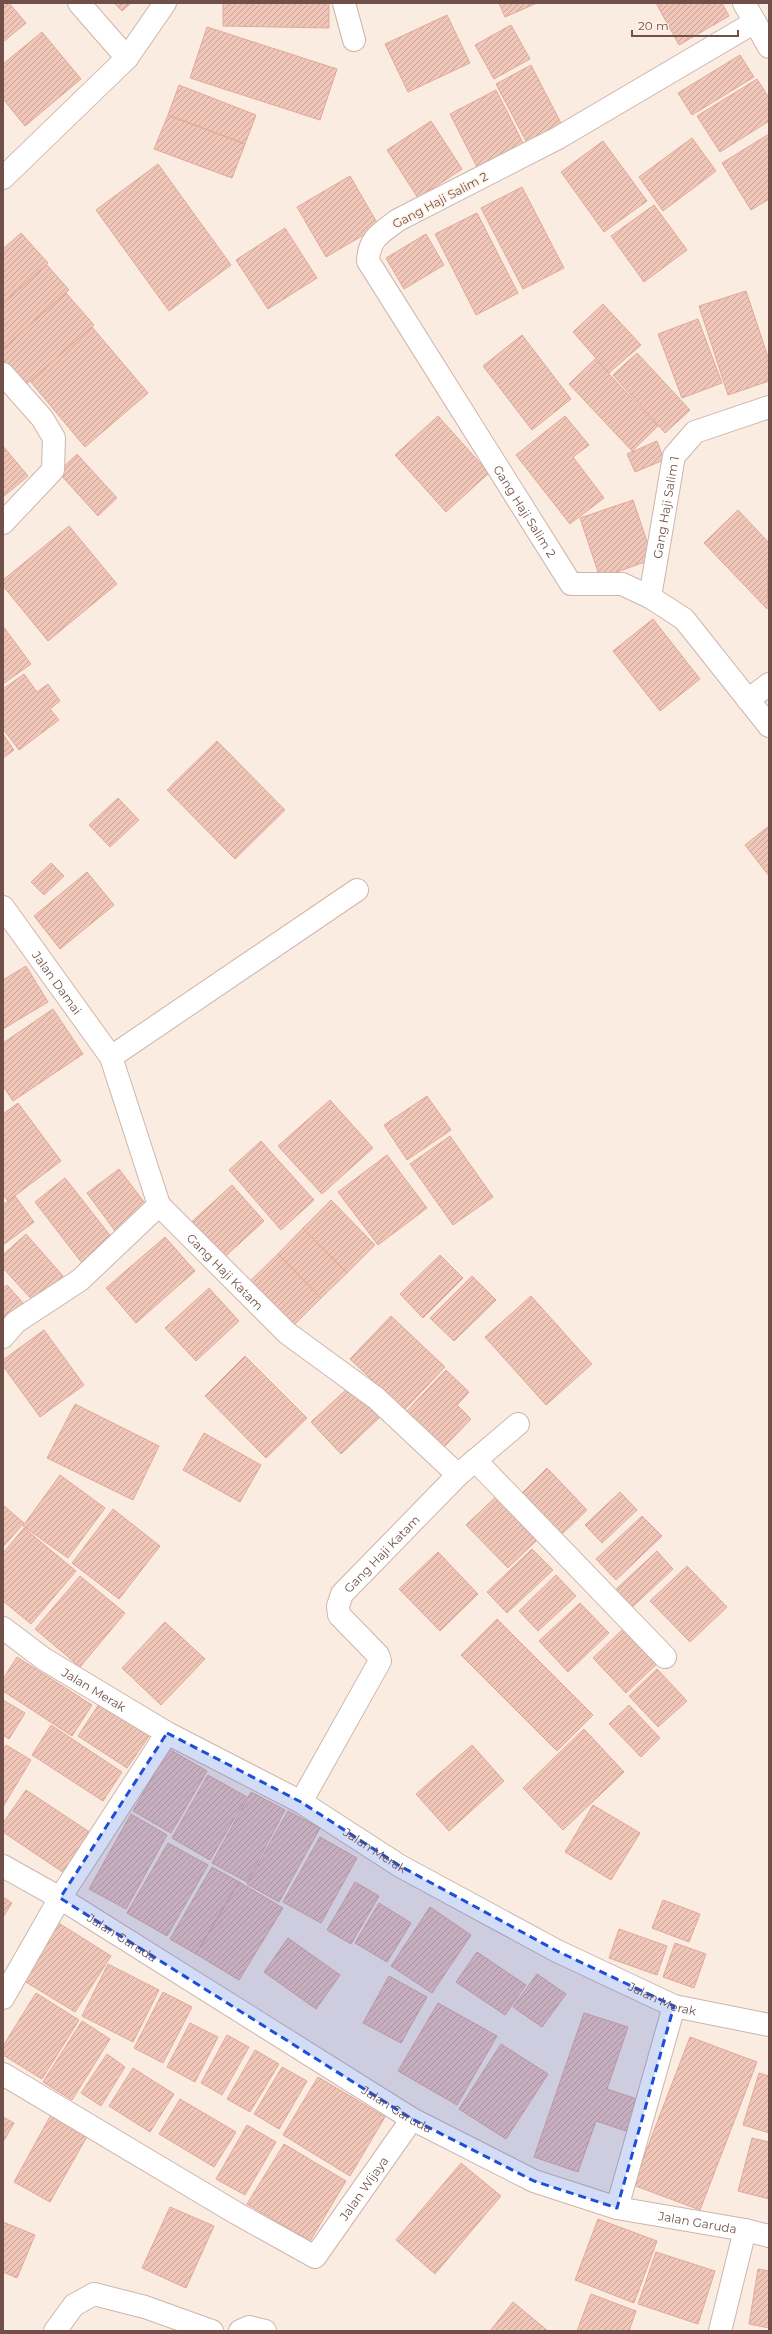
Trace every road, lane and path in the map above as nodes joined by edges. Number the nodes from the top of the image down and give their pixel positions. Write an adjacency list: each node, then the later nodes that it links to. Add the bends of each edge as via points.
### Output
1 (79, 3): 8 (street)
2 (165, 3): 8 (street)
3 (344, 3): 6 (street)
4 (744, 3): 5 (street)
5 (755, 22): 7 (street); 13 (street, Gang Haji Salim 2, via 558,138 398,220 369,247 368,261 571,584 622,584)
6 (354, 40)
7 (769, 47)
8 (127, 58): 9 (street)
9 (3, 178)
10 (3, 374): 12 (street, via 42,418 54,438 53,470)
11 (769, 407): 13 (street, Gang Haji Salim 1, via 695,432 674,456)
12 (3, 523)
13 (650, 597): 15 (street, via 684,619)
14 (769, 684): 15 (street)
15 (748, 700): 16 (street)
16 (769, 726)
17 (357, 890): 19 (street)
18 (3, 907): 19 (street, Jalan Damai, via 62,986)
19 (111, 1058): 20 (street, Jalan Damai)
20 (159, 1205): 21 (street, via 80,1280 16,1322); 24 (street, Gang Haji Katam, via 287,1333 376,1398)
21 (3, 1337)
22 (518, 1424): 23 (street, Gang Haji Katam)
23 (475, 1460): 24 (street, Gang Haji Katam); 26 (street)
24 (458, 1475): 28 (street, Gang Haji Katam, via 342,1594 338,1606 339,1615 380,1660)
25 (3, 1628): 27 (street, Jalan Merak, via 44,1659)
26 (665, 1657)
27 (167, 1733): 28 (street, Jalan Merak); 30 (street)
28 (300, 1802): 32 (street, Jalan Merak, via 400,1866 557,1951)
29 (3, 1866): 30 (street, Jalan Garuda)
30 (60, 1898): 31 (street); 35 (street, Jalan Garuda)
31 (3, 1998)
32 (674, 2006): 33 (street, Jalan Merak); 36 (street)
33 (769, 2026)
34 (3, 2074): 35 (street, Jalan Wijaya, via 236,2213 315,2257)
35 (412, 2119): 36 (street, Jalan Garuda, via 534,2181)
36 (617, 2208): 37 (street, Jalan Garuda)
37 (745, 2230): 38 (street, Jalan Garuda); 43 (street)
38 (769, 2236)
39 (55, 2331): 40 (street, via 74,2305 94,2294 145,2307)
40 (212, 2331)
41 (240, 2331): 42 (street, via 249,2327)
42 (265, 2331)
43 (720, 2331)

